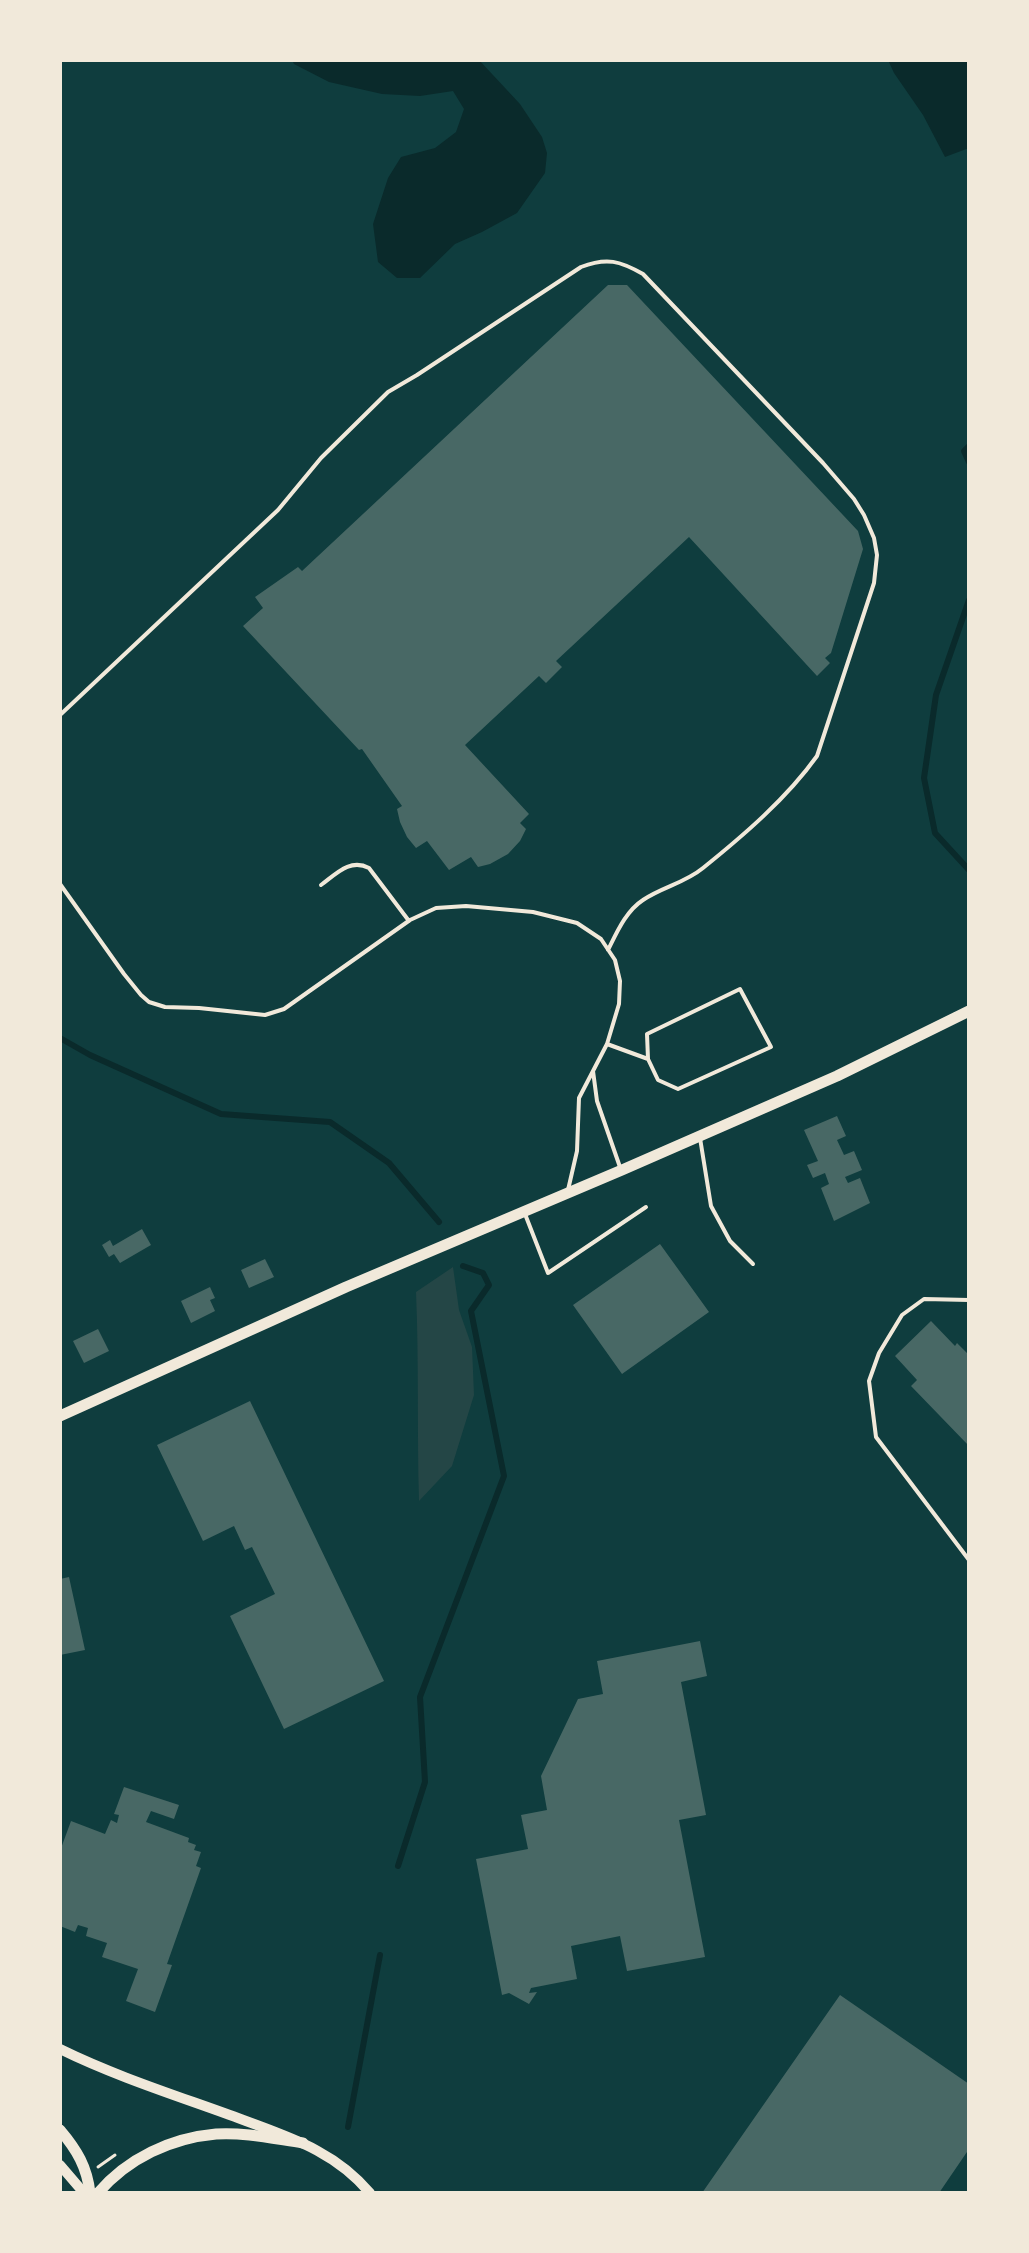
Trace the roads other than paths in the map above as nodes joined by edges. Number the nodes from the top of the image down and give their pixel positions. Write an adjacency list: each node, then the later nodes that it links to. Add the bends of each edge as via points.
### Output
1 (60, 715): 5 (lane, via 278,510 321,458 388,392 581,267 597,261 622,262 643,274 823,463 864,515 877,555 874,583 817,756 773,806 702,869 642,900)
2 (60, 884): 4 (lane, via 141,995 165,1007 265,1015 284,1009)
3 (321, 885): 4 (lane, via 348,865 364,865)
4 (409, 921): 5 (lane, via 436,908 533,912 577,923)
5 (608, 950): 7 (lane, via 620,981)
6 (969, 1011): 10 (main road)
7 (607, 1044): 8 (lane); 9 (lane)
8 (648, 1059): 8 (lane, via 658,1080 678,1089 771,1047 740,989 647,1034)
9 (592, 1069): 11 (lane, via 597,1101); 12 (lane, via 579,1098 577,1151)
10 (699, 1136): 11 (main road); 15 (lane, via 711,1206 730,1241)
11 (622, 1170): 12 (main road)
12 (567, 1193): 14 (main road)
13 (646, 1207): 14 (lane, via 548,1273)
14 (524, 1211): 17 (main road)
15 (753, 1264)
16 (969, 1300): 18 (lane, via 924,1299 902,1315 869,1381 876,1437)
17 (60, 1416)
18 (969, 1560)
19 (60, 2049): 21 (street)
20 (60, 2130): 23 (main road, via 81,2157)
21 (303, 2143): 24 (main road, via 219,2134 194,2137 135,2160); 25 (street, via 343,2167)
22 (60, 2165): 23 (street)
23 (87, 2193)
24 (98, 2193)
25 (370, 2193)

